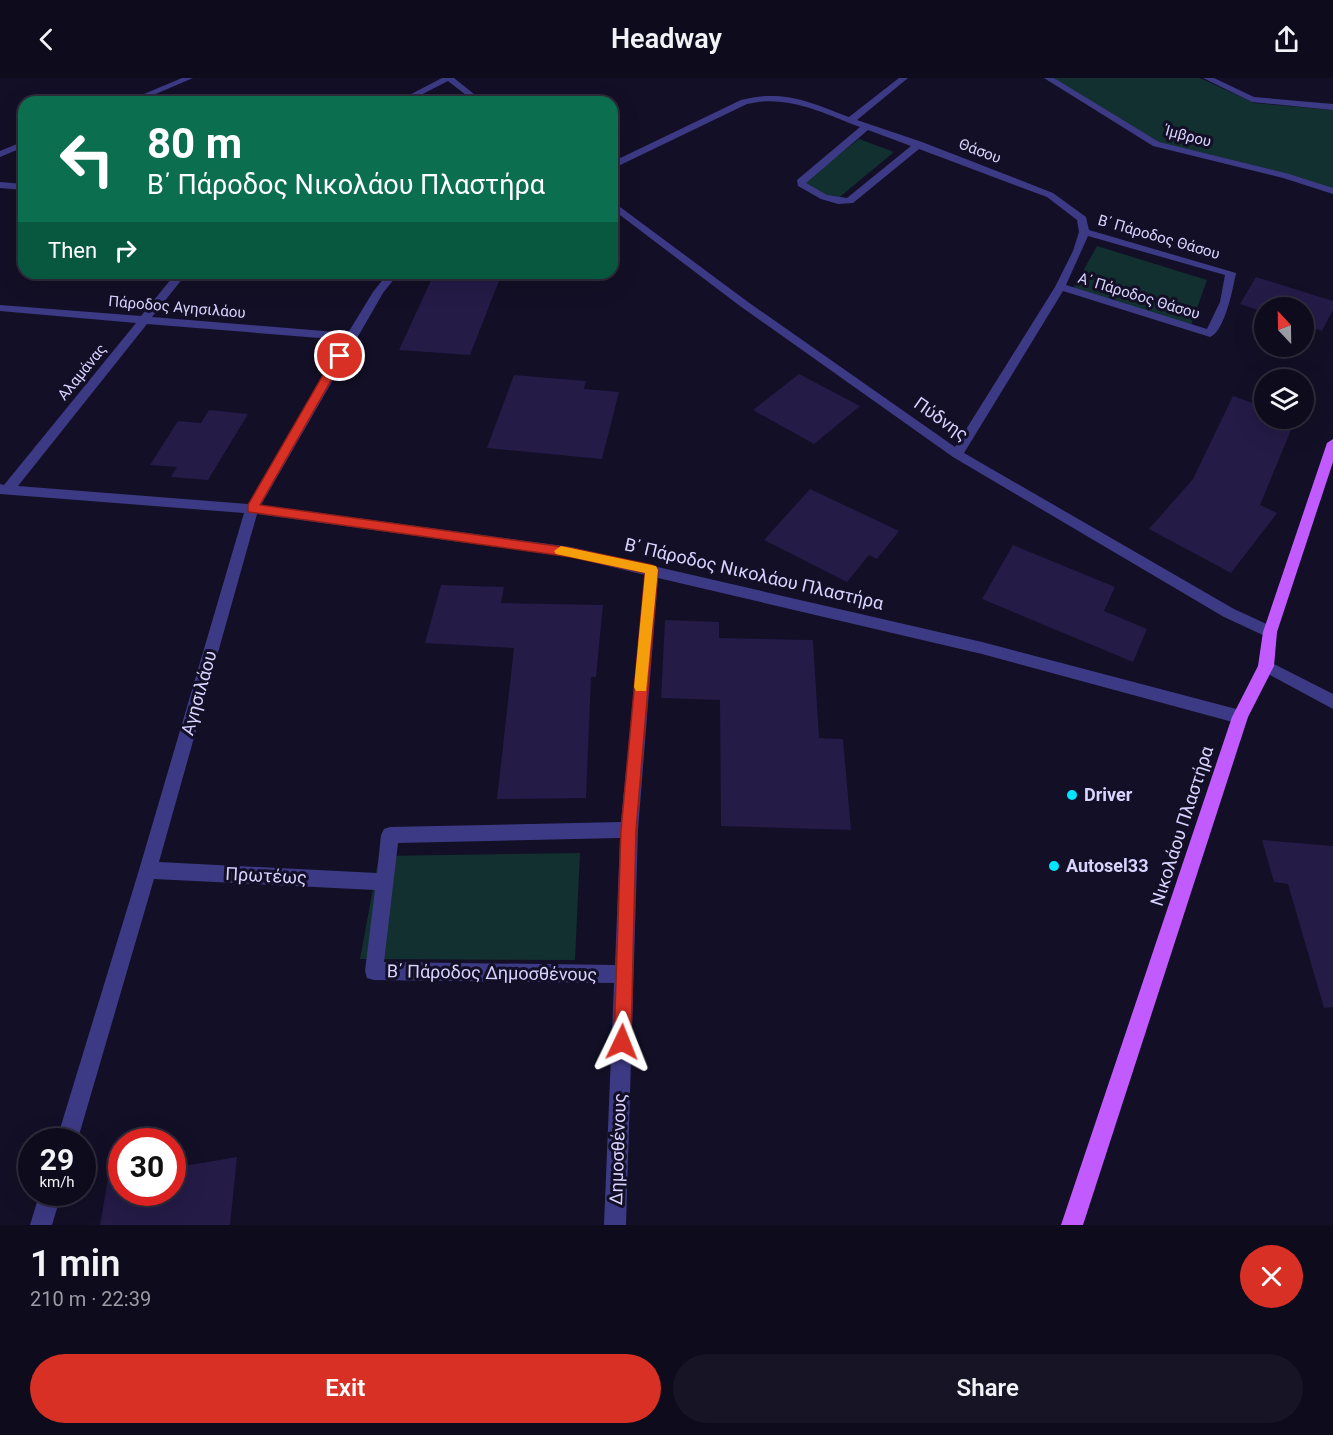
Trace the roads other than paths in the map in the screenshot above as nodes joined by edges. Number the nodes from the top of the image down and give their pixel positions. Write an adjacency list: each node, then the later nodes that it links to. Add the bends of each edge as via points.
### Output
1 (189, 78): 6 (street)
2 (448, 78): 7 (street); 8 (street)
3 (904, 78): 10 (street)
4 (1048, 78): 18 (street, Ίμβρου, via 1156,144)
5 (1207, 78): 9 (street, via 1252,99)
6 (144, 96)
7 (411, 96)
8 (472, 96)
9 (1333, 107)
10 (851, 120): 11 (street, Θάσου); 15 (street, Θάσου, via 792,99 760,98 719,113)
11 (868, 125): 12 (street, Θάσου); 12 (street, via 801,184 836,200 857,197)
12 (919, 144): 20 (street, Θάσου, via 1050,195 1082,219)
13 (18, 146): 14 (street)
14 (0, 154)
15 (618, 163)
16 (0, 185): 17 (street)
17 (18, 186)
18 (1333, 191)
19 (618, 209): 29 (street, Πύδνης, via 744,304)
20 (1084, 232): 23 (street); 24 (street, Β΄ Πάροδος Θάσου, via 1231,273)
21 (177, 279): 26 (street, Αλαμάνας)
22 (389, 279): 27 (street, Αγησιλάου)
23 (1060, 287): 24 (street, Α΄ Πάροδος Θάσου, via 1210,334); 29 (street)
24 (1225, 302)
25 (0, 308): 26 (street, Πάροδος Αγησιλάου)
26 (143, 319): 27 (street, Πάροδος Αγησιλάου); 30 (street, Αλαμάνας)
27 (351, 337): 31 (street, Αγησιλάου)
28 (1333, 443): 33 (main road, Νικολάου Πλαστήρα)
29 (957, 454): 33 (street, Πύδνης, via 1229,613)
30 (4, 490): 31 (street, Β΄ Πάροδος Νικολάου Πλαστήρα)
31 (252, 508): 32 (street, Β΄ Πάροδος Νικολάου Πλαστήρα, via 571,552); 38 (street, Αγησιλάου)
32 (652, 570): 36 (street, Β΄ Πάροδος Νικολάου Πλαστήρα, via 982,648); 37 (street, Δημοσθένους)
33 (1270, 632): 34 (main road, Νικολάου Πλαστήρα)
34 (1266, 666): 35 (street); 36 (main road, Νικολάου Πλαστήρα)
35 (1333, 702)
36 (1240, 717): 45 (main road, Νικολάου Πλαστήρα)
37 (628, 830): 39 (street, Β΄ Πάροδος Δημοσθένους, via 390,835); 40 (street, Δημοσθένους)
38 (148, 870): 39 (street, Πρωτέως); 41 (street, Αγησιλάου)
39 (384, 882): 40 (street, Β΄ Πάροδος Δημοσθένους, via 374,971)
40 (625, 974): 44 (street, Δημοσθένους)
41 (70, 1128)
42 (47, 1206): 43 (street)
43 (41, 1225)
44 (615, 1225)
45 (1072, 1225)

